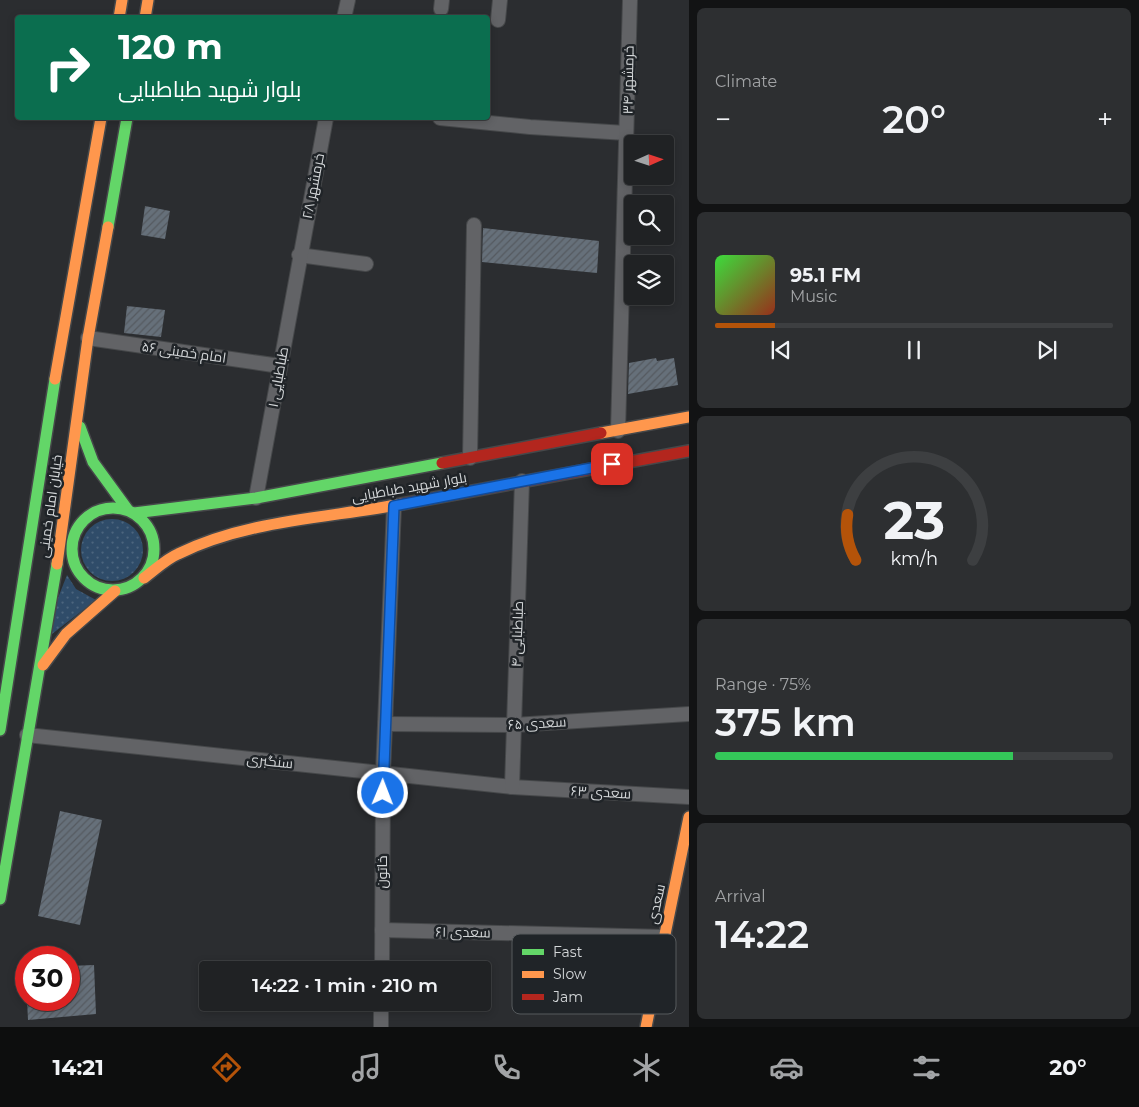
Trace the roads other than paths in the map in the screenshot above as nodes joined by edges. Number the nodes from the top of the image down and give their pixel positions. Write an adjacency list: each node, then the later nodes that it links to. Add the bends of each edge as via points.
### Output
1 (122, 0): 6 (main road)
2 (148, 0): 7 (main road)
3 (348, 0): 8 (street)
4 (500, 0): 9 (street)
5 (630, 0): 14 (street, خرمشهر ۳۴)
6 (120, 15)
7 (146, 15)
8 (345, 15)
9 (498, 20)
10 (101, 120): 26 (main road, خیابان امام خمینی)
11 (127, 120): 18 (main road, خیابان امام خمینی)
12 (326, 120): 16 (street, خرمشهر ۲۸)
13 (460, 120): 14 (street)
14 (626, 133): 22 (street, خرمشهر ۳۴)
15 (474, 226): 24 (street)
16 (299, 255): 17 (street); 19 (street, طباطبایی ۱)
17 (366, 264)
18 (88, 338): 19 (street, امام خمینی ۵۶); 20 (main road, خیابان امام خمینی)
19 (280, 366): 27 (street, طباطبایی ۱)
20 (78, 416): 29 (main road, via 94,467); 30 (main road, خیابان امام خمینی)
21 (689, 417): 22 (main road, بلوار شهید طباطبایی)
22 (618, 430): 24 (main road, بلوار شهید طباطبایی)
23 (689, 451): 25 (main road, بلوار شهید طباطبایی)
24 (470, 458): 27 (main road, بلوار شهید طباطبایی)
25 (522, 481): 28 (main road, بلوار شهید طباطبایی); 42 (street, طباطبایی ۴)
26 (37, 490): 30 (main road); 38 (main road, خیابان امام خمینی)
27 (256, 498): 29 (main road, بلوار شهید طباطبایی)
28 (394, 506): 34 (main road, بلوار شهید طباطبایی, via 283,523 220,537 178,554); 41 (street, خاتون)
29 (131, 512): 31 (main road, via 102,509 90,515); 34 (main road, via 146,523 154,544 152,565)
30 (62, 524): 31 (main road); 33 (main road, خیابان امام خمینی)
31 (74, 537): 32 (main road)
32 (72, 553): 33 (main road); 35 (main road, via 78,571 91,585)
33 (56, 574): 36 (main road); 39 (main road, خیابان امام خمینی)
34 (144, 578): 35 (main road, via 136,585)
35 (116, 591): 39 (main road, via 80,619 50,650)
36 (38, 600)
37 (30, 615): 38 (main road)
38 (12, 655): 43 (main road, خیابان امام خمینی)
39 (37, 675): 44 (main road, خیابان امام خمینی)
40 (689, 714): 42 (street, سعدی ۶۵)
41 (385, 724): 42 (street, سعدی ۶۵); 45 (street, خاتون)
42 (514, 725): 46 (street, طباطبایی ۴)
43 (0, 730)
44 (27, 735): 45 (street, سنگبری); 50 (main road, خیابان امام خمینی)
45 (383, 773): 46 (street, سنگبری); 51 (street, خاتون)
46 (512, 787): 47 (street, سعدی ۶۳)
47 (689, 797)
48 (689, 817): 49 (main road, سعدی)
49 (684, 874): 53 (main road, سعدی)
50 (0, 899)
51 (382, 930): 52 (street, سعدی ۶۱); 54 (street, خاتون)
52 (544, 934)
53 (666, 934)
54 (382, 961)
55 (381, 1011): 57 (street)
56 (649, 1014): 58 (main road, سعدی)
57 (381, 1027)
58 (646, 1027)

